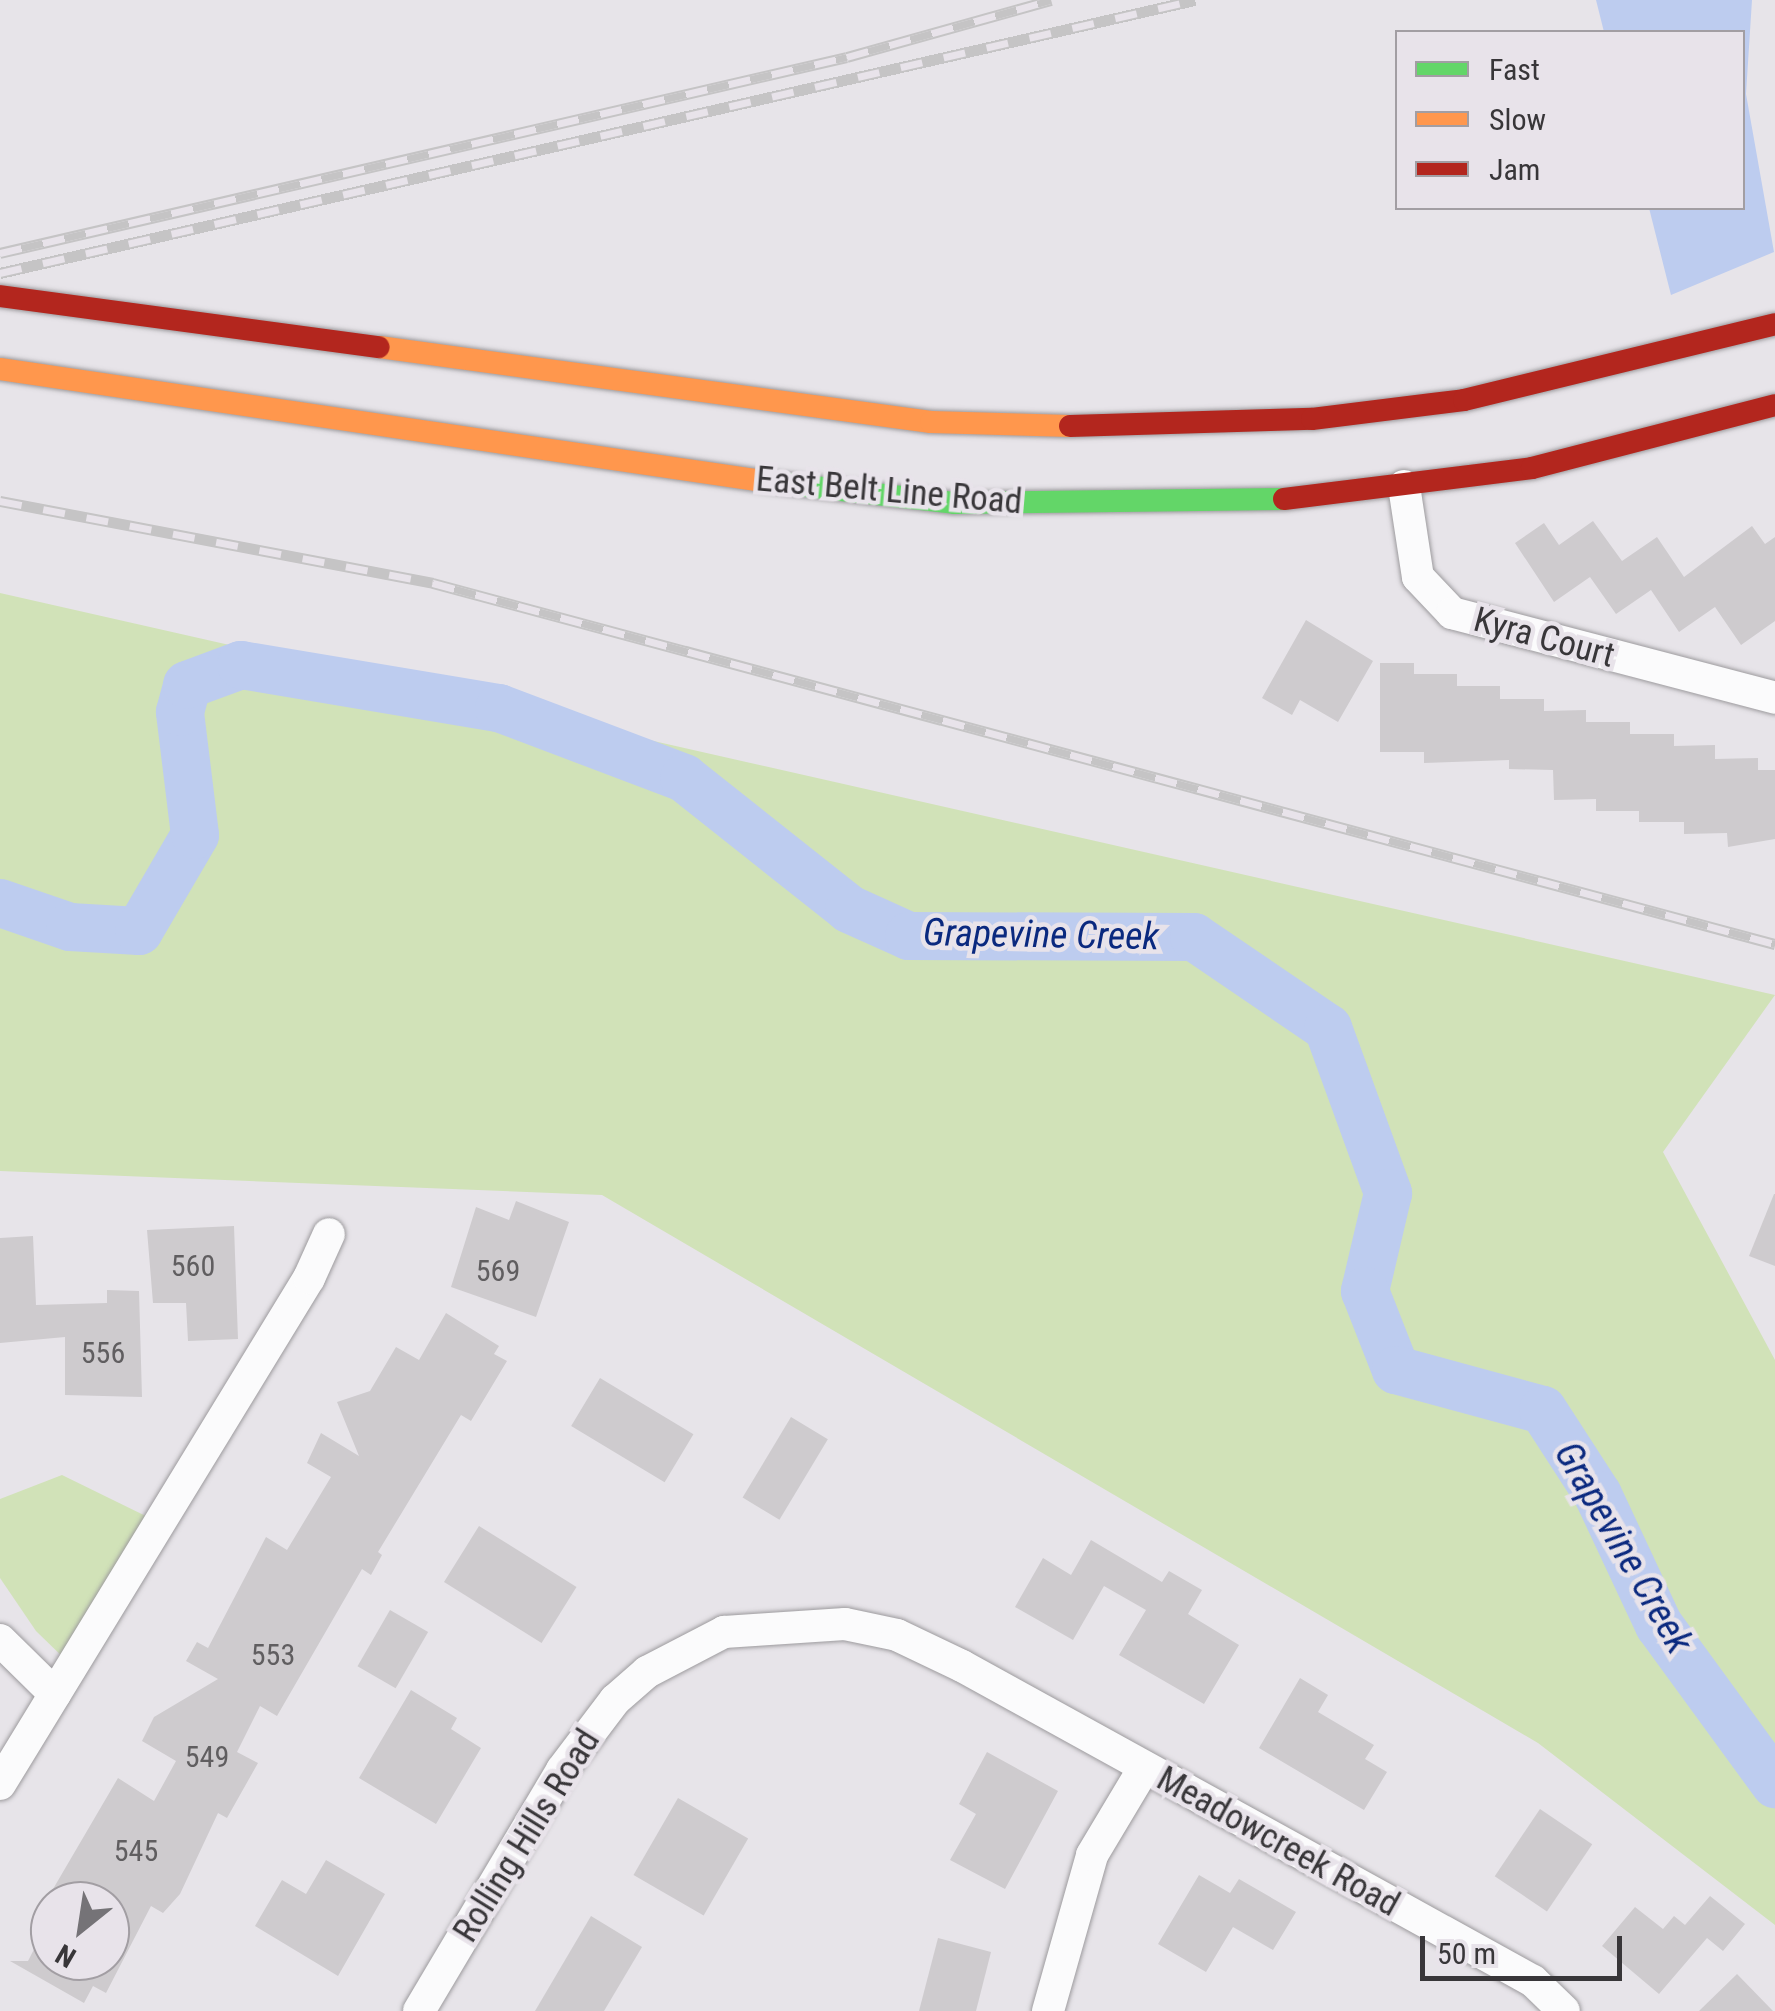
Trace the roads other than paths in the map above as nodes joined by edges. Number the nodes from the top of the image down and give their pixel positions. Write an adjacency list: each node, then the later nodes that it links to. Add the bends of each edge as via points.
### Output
1 (0, 296): 4 (main road, East Belt Line Road, via 407,359 932,422 1115,427 1312,419)
2 (1775, 324): 4 (main road, East Belt Line Road)
3 (0, 370): 7 (main road, East Belt Line Road, via 397,417 954,503 1318,499)
4 (1464, 400): 6 (main road)
5 (1775, 405): 7 (main road, East Belt Line Road, via 1532,468)
6 (1429, 428)
7 (1406, 470): 8 (street, Kyra Court, via 1418,577 1452,613)
8 (1775, 698)
9 (330, 1234): 11 (street)
10 (0, 1640): 11 (street)
11 (55, 1694): 13 (street)
12 (1144, 1768): 14 (street, Rolling Hills Road, via 898,1635 844,1624 724,1632 646,1672 615,1700 562,1770); 15 (street, via 1092,1855); 16 (street, Meadowcreek Road, via 1533,1982)
13 (0, 1784)
14 (419, 2011)
15 (1048, 2011)
16 (1564, 2011)

